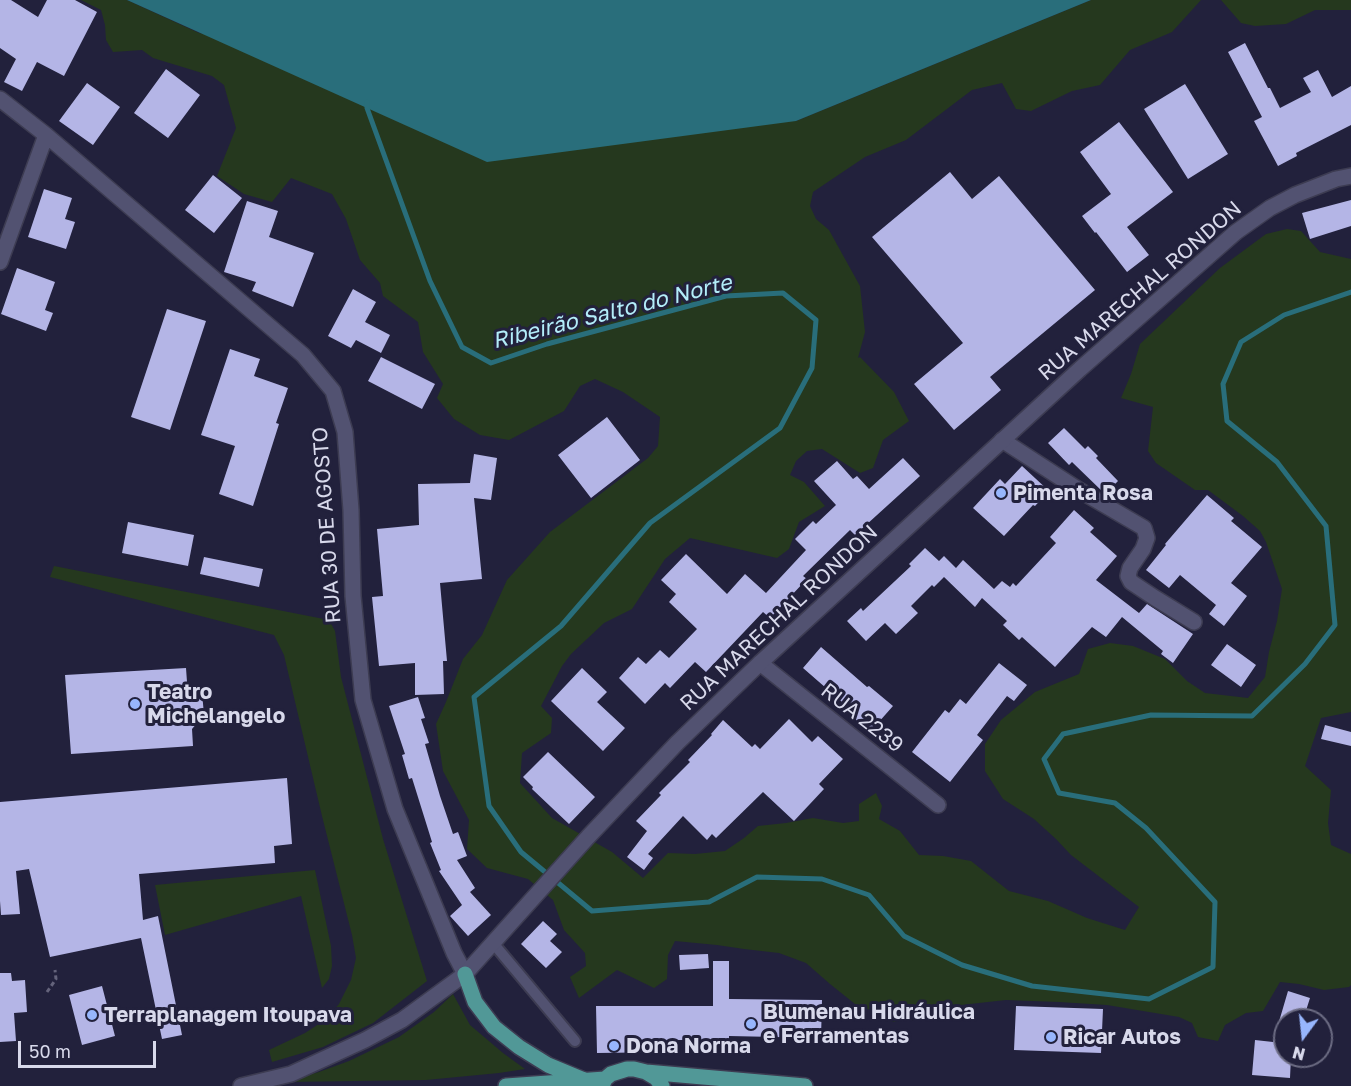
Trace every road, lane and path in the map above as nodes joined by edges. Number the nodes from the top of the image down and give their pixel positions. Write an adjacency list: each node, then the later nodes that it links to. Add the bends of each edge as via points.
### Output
1 (0, 99): 2 (street, RUA 30 DE AGOSTO)
2 (46, 135): 4 (street); 11 (street, RUA 30 DE AGOSTO, via 296,349 333,391 345,432 352,596 363,700 395,809)
3 (1351, 176): 5 (street, RUA MARECHAL RONDON, via 1295,195 1236,232)
4 (0, 262)
5 (1002, 440): 6 (street, via 1144,528 1147,538 1130,568 1131,582); 7 (street, RUA MARECHAL RONDON)
6 (1194, 622)
7 (760, 663): 8 (street, RUA 2239); 9 (street, RUA MARECHAL RONDON, via 588,837)
8 (938, 805)
9 (493, 943): 11 (street, RUA MARECHAL RONDON); 13 (lane)
10 (56, 970): 12 (path, via 56,979)
11 (465, 974): 15 (main road, via 475,1002 494,1027 548,1065); 17 (street, RUA MARECHAL RONDON, via 402,1020 365,1040 291,1074)
12 (47, 992)
13 (575, 1041)
14 (646, 1072): 16 (main road, via 627,1069 611,1074); 19 (main road); 20 (main road)
15 (584, 1080): 16 (main road); 18 (main road)
16 (603, 1083)
17 (241, 1086)
18 (506, 1086)
19 (662, 1086)
20 (805, 1086)

